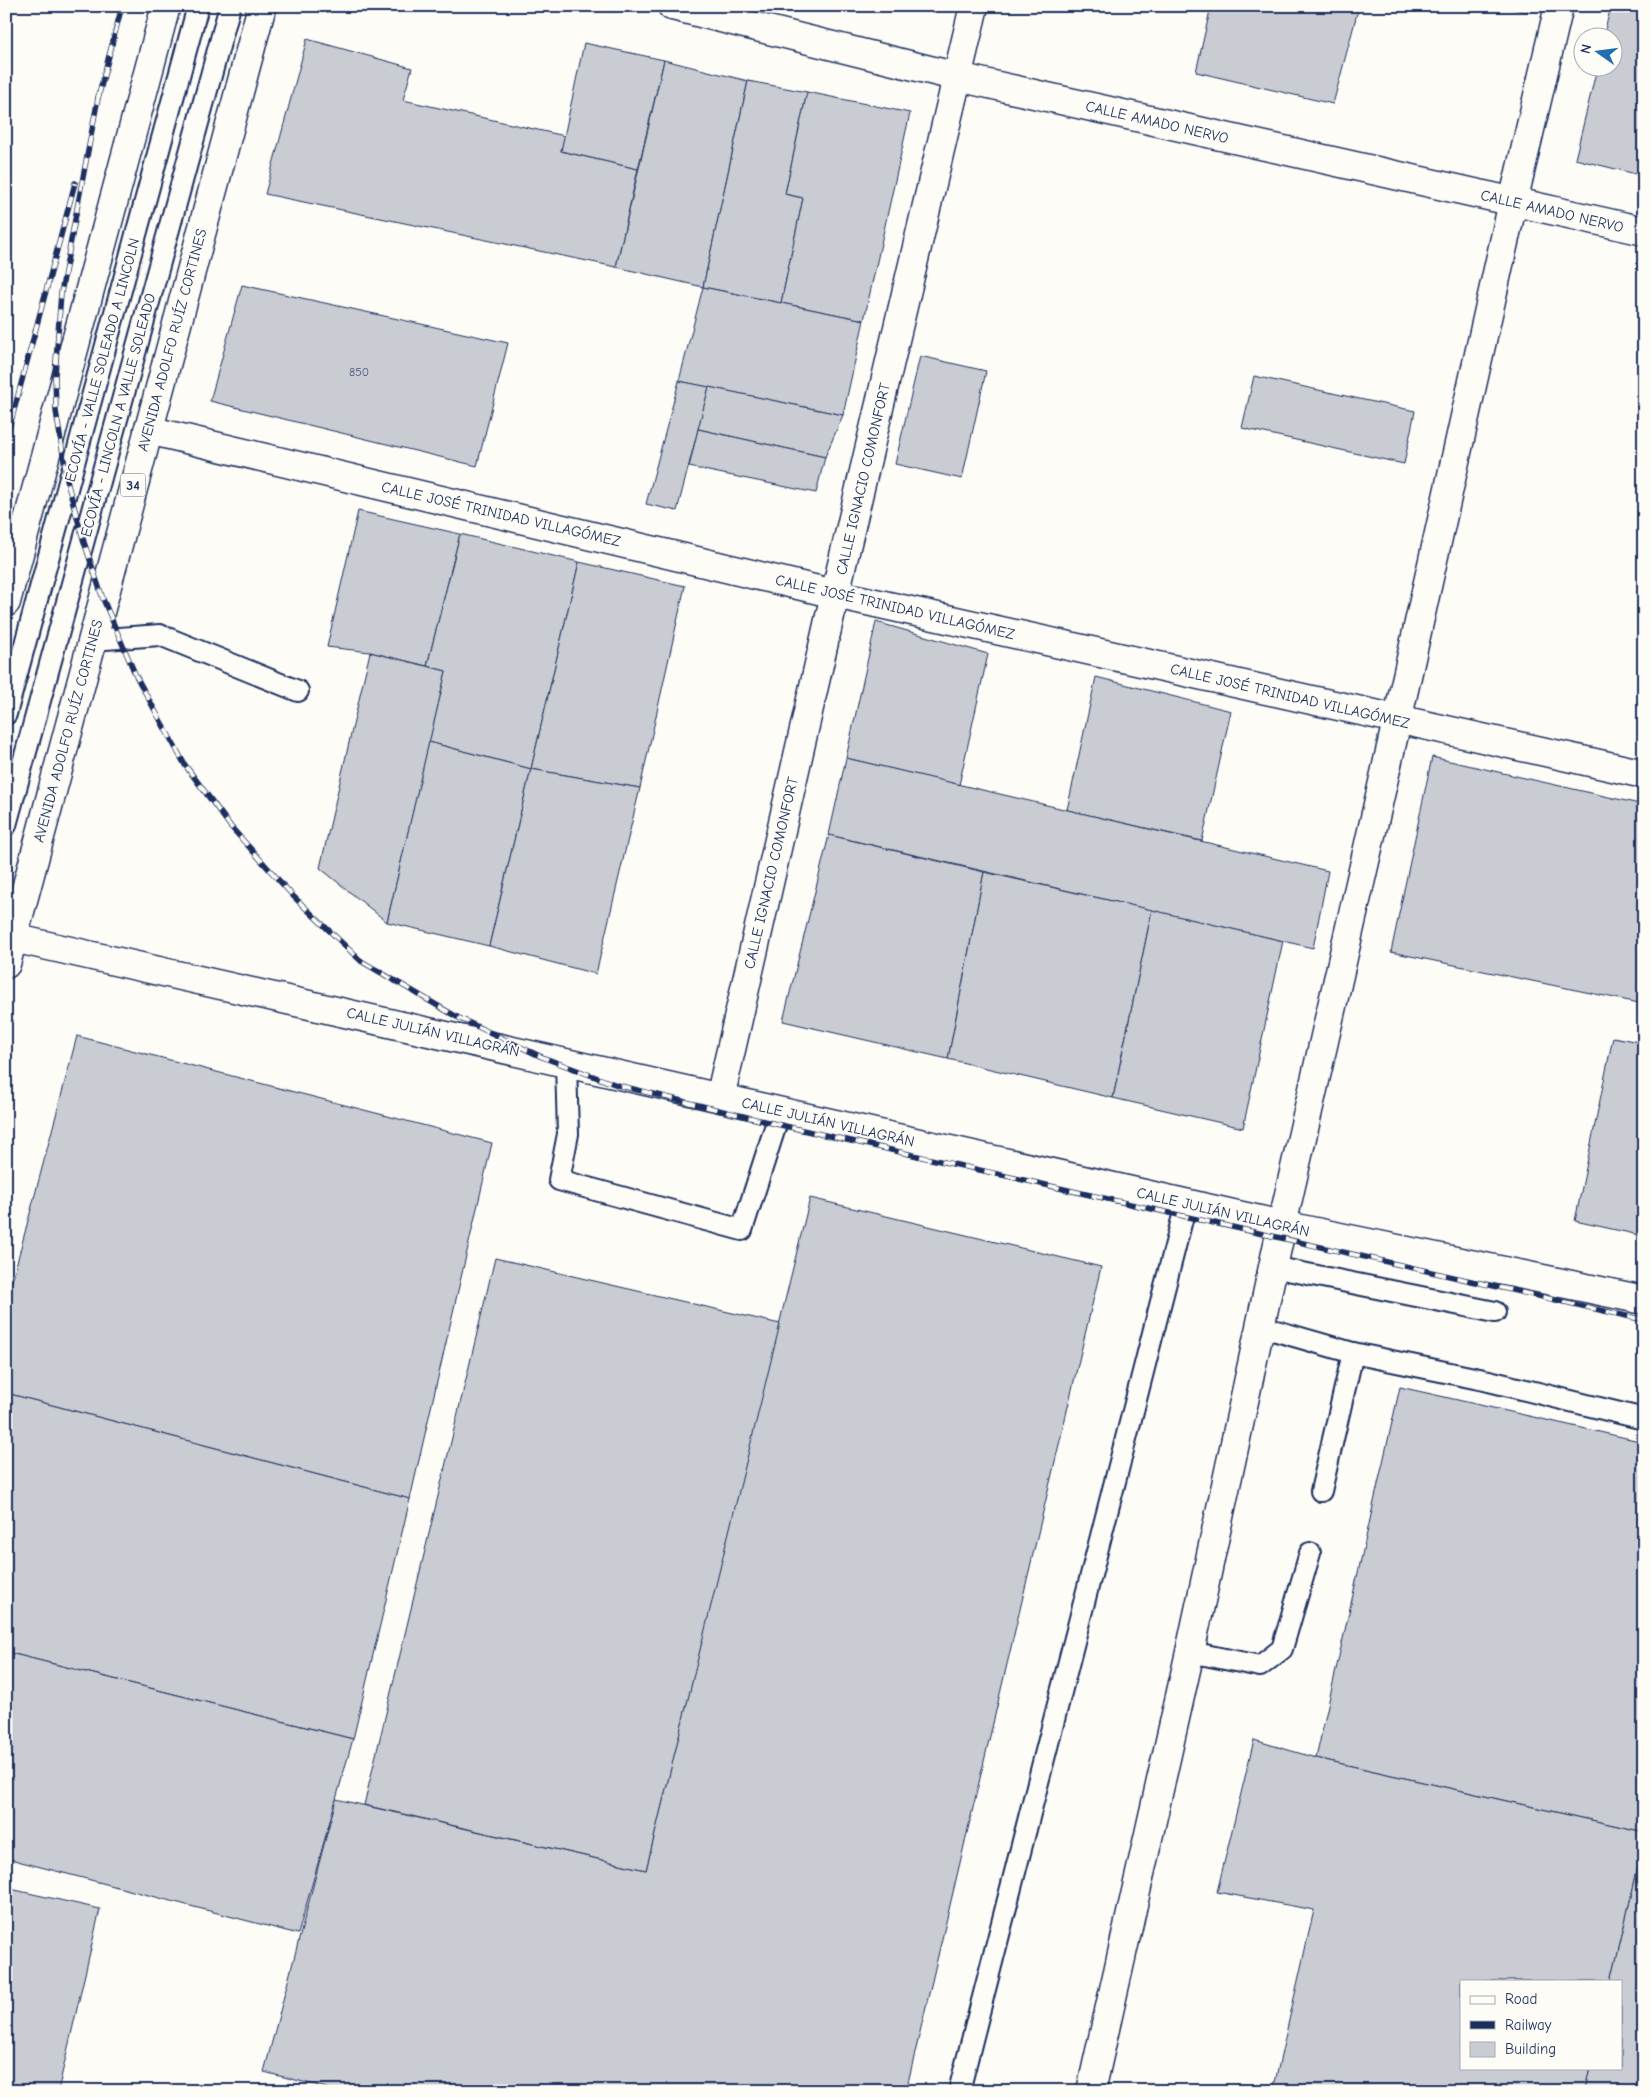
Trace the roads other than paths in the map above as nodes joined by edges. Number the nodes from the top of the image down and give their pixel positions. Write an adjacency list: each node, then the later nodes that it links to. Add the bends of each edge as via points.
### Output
1 (166, 6): 13 (street)
2 (198, 6): 16 (lane, ECOVÍA - VALLE SOLEADO A LINCOLN)
3 (230, 6): 19 (lane, ECOVÍA - LINCOLN A VALLE SOLEADO)
4 (262, 6): 11 (street, AVENIDA ADOLFO RUÍZ CORTINES / 34)
5 (672, 6): 8 (street, CALLE AMADO NERVO)
6 (974, 6): 8 (street, CALLE IGNACIO COMONFORT)
7 (1560, 6): 9 (street)
8 (958, 77): 9 (street, CALLE AMADO NERVO); 12 (street, CALLE IGNACIO COMONFORT)
9 (1513, 202): 10 (street, CALLE AMADO NERVO); 17 (street)
10 (1644, 231)
11 (148, 430): 12 (street, CALLE JOSÉ TRINIDAD VILLAGÓMEZ); 14 (street, AVENIDA ADOLFO RUÍZ CORTINES / 34)
12 (835, 594): 17 (street, CALLE JOSÉ TRINIDAD VILLAGÓMEZ); 23 (street, CALLE IGNACIO COMONFORT)
13 (6, 602)
14 (92, 640): 15 (lane, via 160,635); 20 (street, AVENIDA ADOLFO RUÍZ CORTINES / 34)
15 (298, 691)
16 (6, 714)
17 (1397, 721): 18 (street, CALLE JOSÉ TRINIDAD VILLAGÓMEZ); 26 (street)
18 (1644, 774)
19 (6, 825)
20 (13, 938): 21 (street, AVENIDA ADOLFO RUÍZ CORTINES / 34); 22 (street, CALLE JULIÁN VILLAGRÁN)
21 (6, 964)
22 (566, 1063): 23 (street, CALLE JULIÁN VILLAGRÁN); 24 (lane, via 568,1134 559,1180 742,1230)
23 (720, 1098): 24 (street, CALLE JULIÁN VILLAGRÁN)
24 (780, 1112): 25 (street, CALLE JULIÁN VILLAGRÁN)
25 (1186, 1204): 26 (street, CALLE JULIÁN VILLAGRÁN); 36 (lane)
26 (1282, 1225): 27 (street); 28 (street, CALLE JULIÁN VILLAGRÁN)
27 (1272, 1267): 29 (lane); 30 (street)
28 (1644, 1300)
29 (1495, 1312)
30 (1259, 1326): 31 (lane); 35 (street)
31 (1353, 1353): 32 (lane, via 1489,1381); 33 (lane)
32 (1644, 1419)
33 (1321, 1491)
34 (1310, 1553): 35 (lane, via 1282,1649 1260,1666)
35 (1190, 1652): 37 (street)
36 (959, 2091)
37 (1091, 2091)

